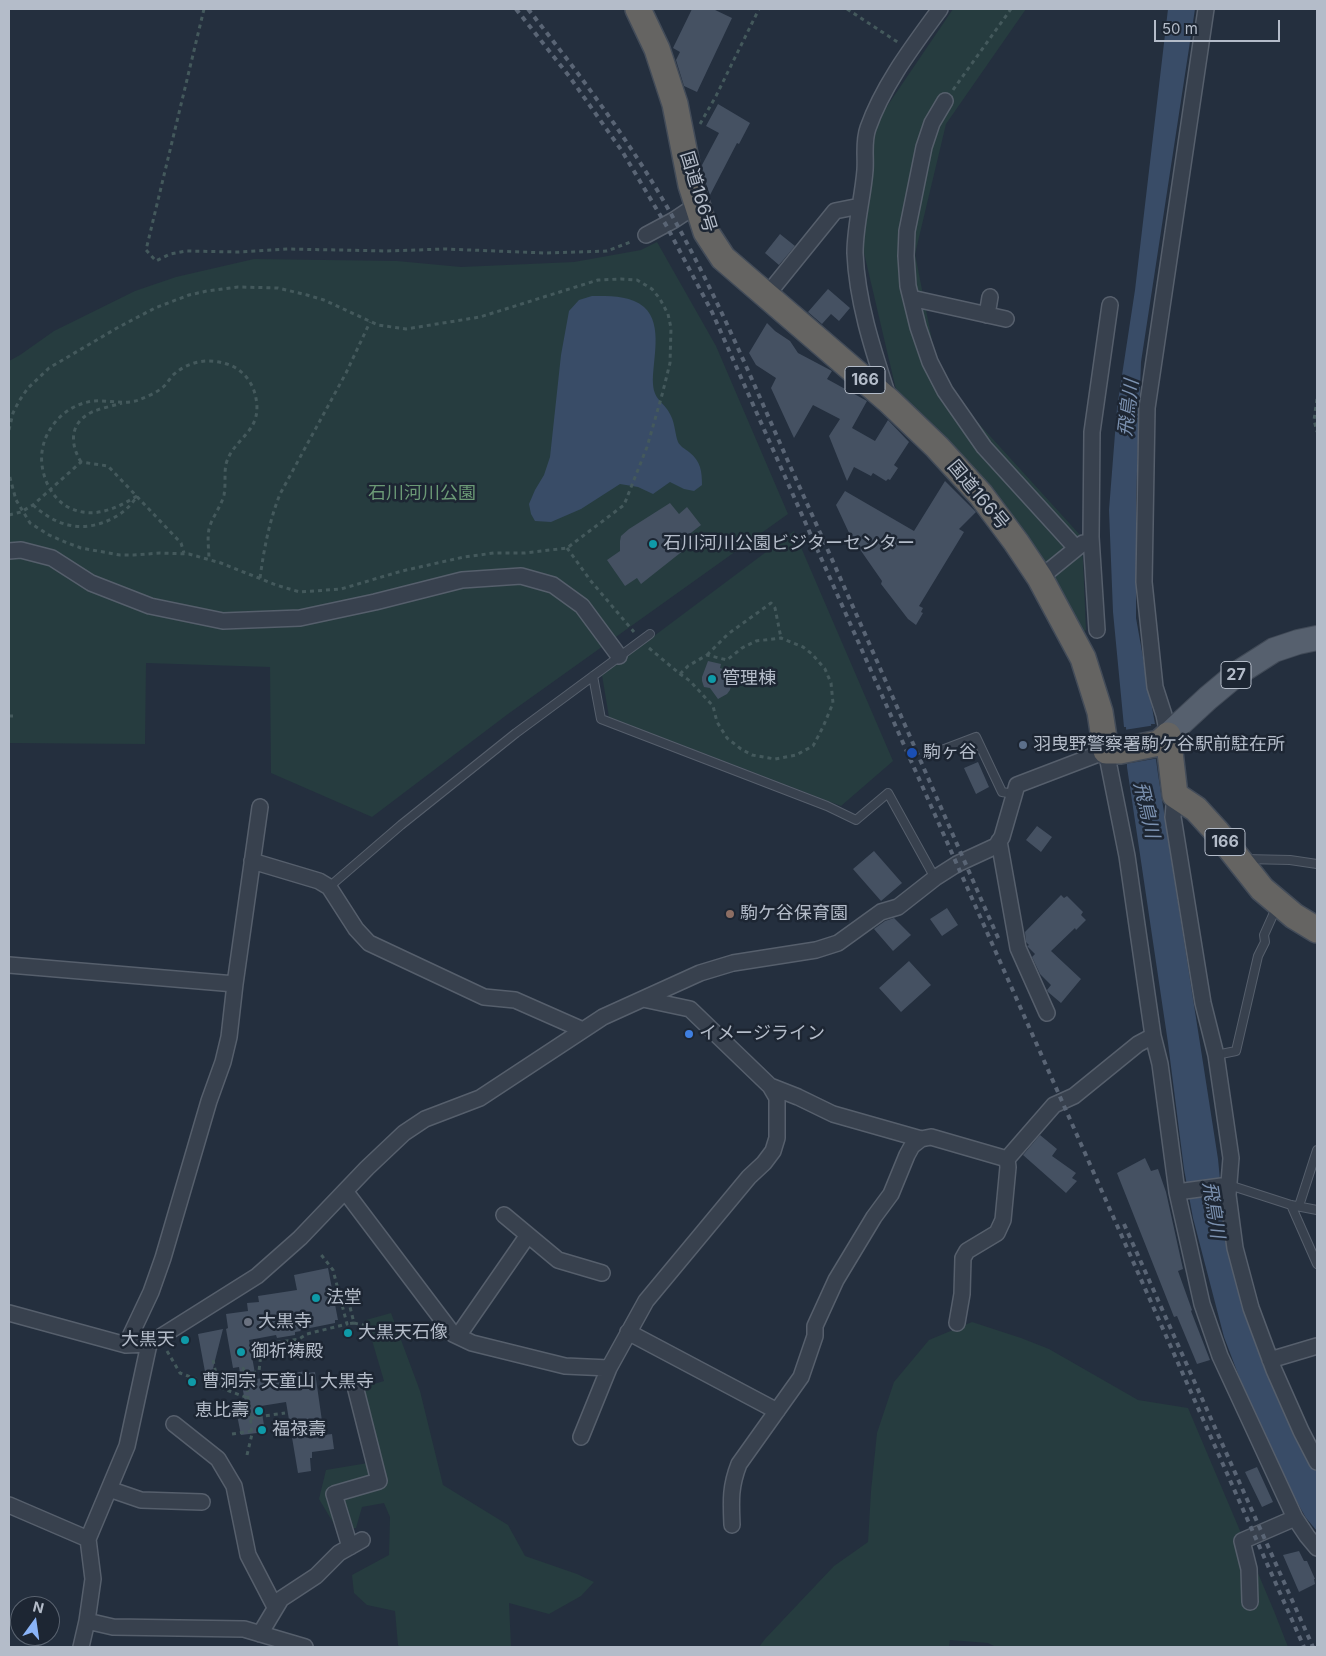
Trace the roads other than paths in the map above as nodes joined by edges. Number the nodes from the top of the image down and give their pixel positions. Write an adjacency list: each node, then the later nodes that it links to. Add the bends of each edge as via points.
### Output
1 (638, 9): 5 (highway, 国道166号 / 166, via 657,49 675,104 691,185)
2 (1206, 9): 24 (street, via 1147,408 1144,582 1155,687 1164,715)
3 (933, 11): 6 (street, via 883,94 868,129)
4 (945, 101): 10 (street, via 932,122 924,147 907,231 907,279)
5 (698, 204): 7 (street); 8 (highway, 国道166号 / 166, via 706,232 724,258)
6 (860, 206): 8 (street, via 835,211); 14 (street, via 856,252 860,295 870,342)
7 (646, 235)
8 (767, 295): 14 (highway, 国道166号 / 166)
9 (990, 297): 12 (street)
10 (911, 298): 12 (street); 16 (street, via 930,362 945,391 984,447)
11 (1110, 305): 15 (street, via 1092,432)
12 (987, 314): 13 (street)
13 (1006, 319)
14 (889, 401): 18 (highway, 国道166号 / 166, via 981,495)
15 (1091, 537): 16 (street); 19 (street)
16 (1076, 548): 18 (street)
17 (9, 551): 22 (street, via 21,550 52,558 90,583 150,606 223,621 300,618 462,580 521,576 553,584 582,606)
18 (1040, 578): 25 (highway, 国道166号 / 166, via 1082,658)
19 (1097, 630)
20 (650, 634): 22 (lane)
21 (1317, 638): 24 (main road, 27, via 1274,650 1238,673)
22 (619, 656): 23 (lane)
23 (593, 676): 34 (lane, via 601,719 856,820 888,793); 35 (lane, via 516,733)
24 (1164, 739): 25 (highway); 28 (highway)
25 (1113, 751): 27 (street, via 1017,786); 43 (street)
26 (934, 752): 27 (lane, via 976,737 1002,792)
27 (1014, 794): 30 (street)
28 (1176, 796): 31 (highway, 166, via 1196,809); 44 (street, via 1173,817 1203,1002)
29 (260, 807): 32 (street)
30 (999, 841): 34 (street, via 996,846); 41 (street, via 1018,948)
31 (1238, 859): 33 (lane); 36 (highway, 166)
32 (252, 861): 35 (street, via 319,880); 39 (street)
33 (1317, 864)
34 (935, 878): 40 (street, via 898,906 881,912 838,943 816,950 733,963 700,973)
35 (329, 887): 42 (street, via 368,943 484,997 515,1000)
36 (1278, 904): 37 (highway, 166); 44 (lane, via 1258,956 1236,1051)
37 (1317, 930)
38 (9, 965): 39 (street)
39 (235, 984): 63 (street, via 223,1062 163,1258)
40 (644, 999): 42 (street, via 603,1017); 45 (street, via 690,1009)
41 (1046, 1013)
42 (583, 1030): 50 (street, via 480,1098 425,1119 404,1133)
43 (1153, 1036): 48 (street, via 1138,1044 1074,1096 1054,1104); 51 (street)
44 (1216, 1055): 49 (street, via 1231,1158)
45 (770, 1086): 46 (street, via 834,1114); 60 (street, via 777,1098 777,1138 773,1151 646,1301)
46 (922, 1139): 48 (street, via 931,1137); 68 (street, via 912,1146 891,1194 836,1280 815,1326 802,1377)
47 (1317, 1150): 52 (lane)
48 (1007, 1159): 59 (street, via 1003,1220 997,1233 967,1251 963,1258)
49 (1226, 1186): 51 (street); 52 (lane); 65 (street, via 1235,1248 1251,1308)
50 (345, 1191): 61 (street, via 453,1334); 62 (street, via 300,1238 257,1276)
51 (1179, 1192): 75 (street, via 1202,1304 1220,1356)
52 (1295, 1205): 53 (lane); 56 (lane)
53 (1317, 1210)
54 (504, 1215): 55 (street)
55 (528, 1235): 57 (street, via 558,1260); 61 (street)
56 (1317, 1264)
57 (602, 1273)
58 (9, 1313): 63 (street)
59 (957, 1323)
60 (628, 1332): 66 (street); 68 (street)
61 (458, 1336): 66 (street, via 565,1366)
62 (149, 1344): 63 (street); 72 (street, via 127,1446)
63 (126, 1345)
64 (1317, 1346): 65 (street)
65 (1270, 1360): 71 (street)
66 (609, 1368): 70 (street)
67 (356, 1390): 80 (street, via 379,1481 334,1494 356,1544 339,1553 316,1576 280,1599)
68 (777, 1411): 76 (street, via 740,1464 733,1480)
69 (174, 1424): 80 (street, via 218,1459 234,1486 248,1555)
70 (581, 1437)
71 (1317, 1462)
72 (109, 1489): 73 (street, via 141,1500); 77 (street)
73 (202, 1502)
74 (9, 1505): 77 (street)
75 (1296, 1518): 78 (street); 79 (street, via 1242,1541 1249,1569)
76 (732, 1525)
77 (88, 1539): 81 (street, via 93,1579)
78 (1317, 1548)
79 (1250, 1602)
80 (275, 1607): 82 (street)
81 (87, 1621): 82 (street, via 113,1627 244,1629); 83 (street)
82 (260, 1634): 84 (street)
83 (81, 1647)
84 (305, 1647)

